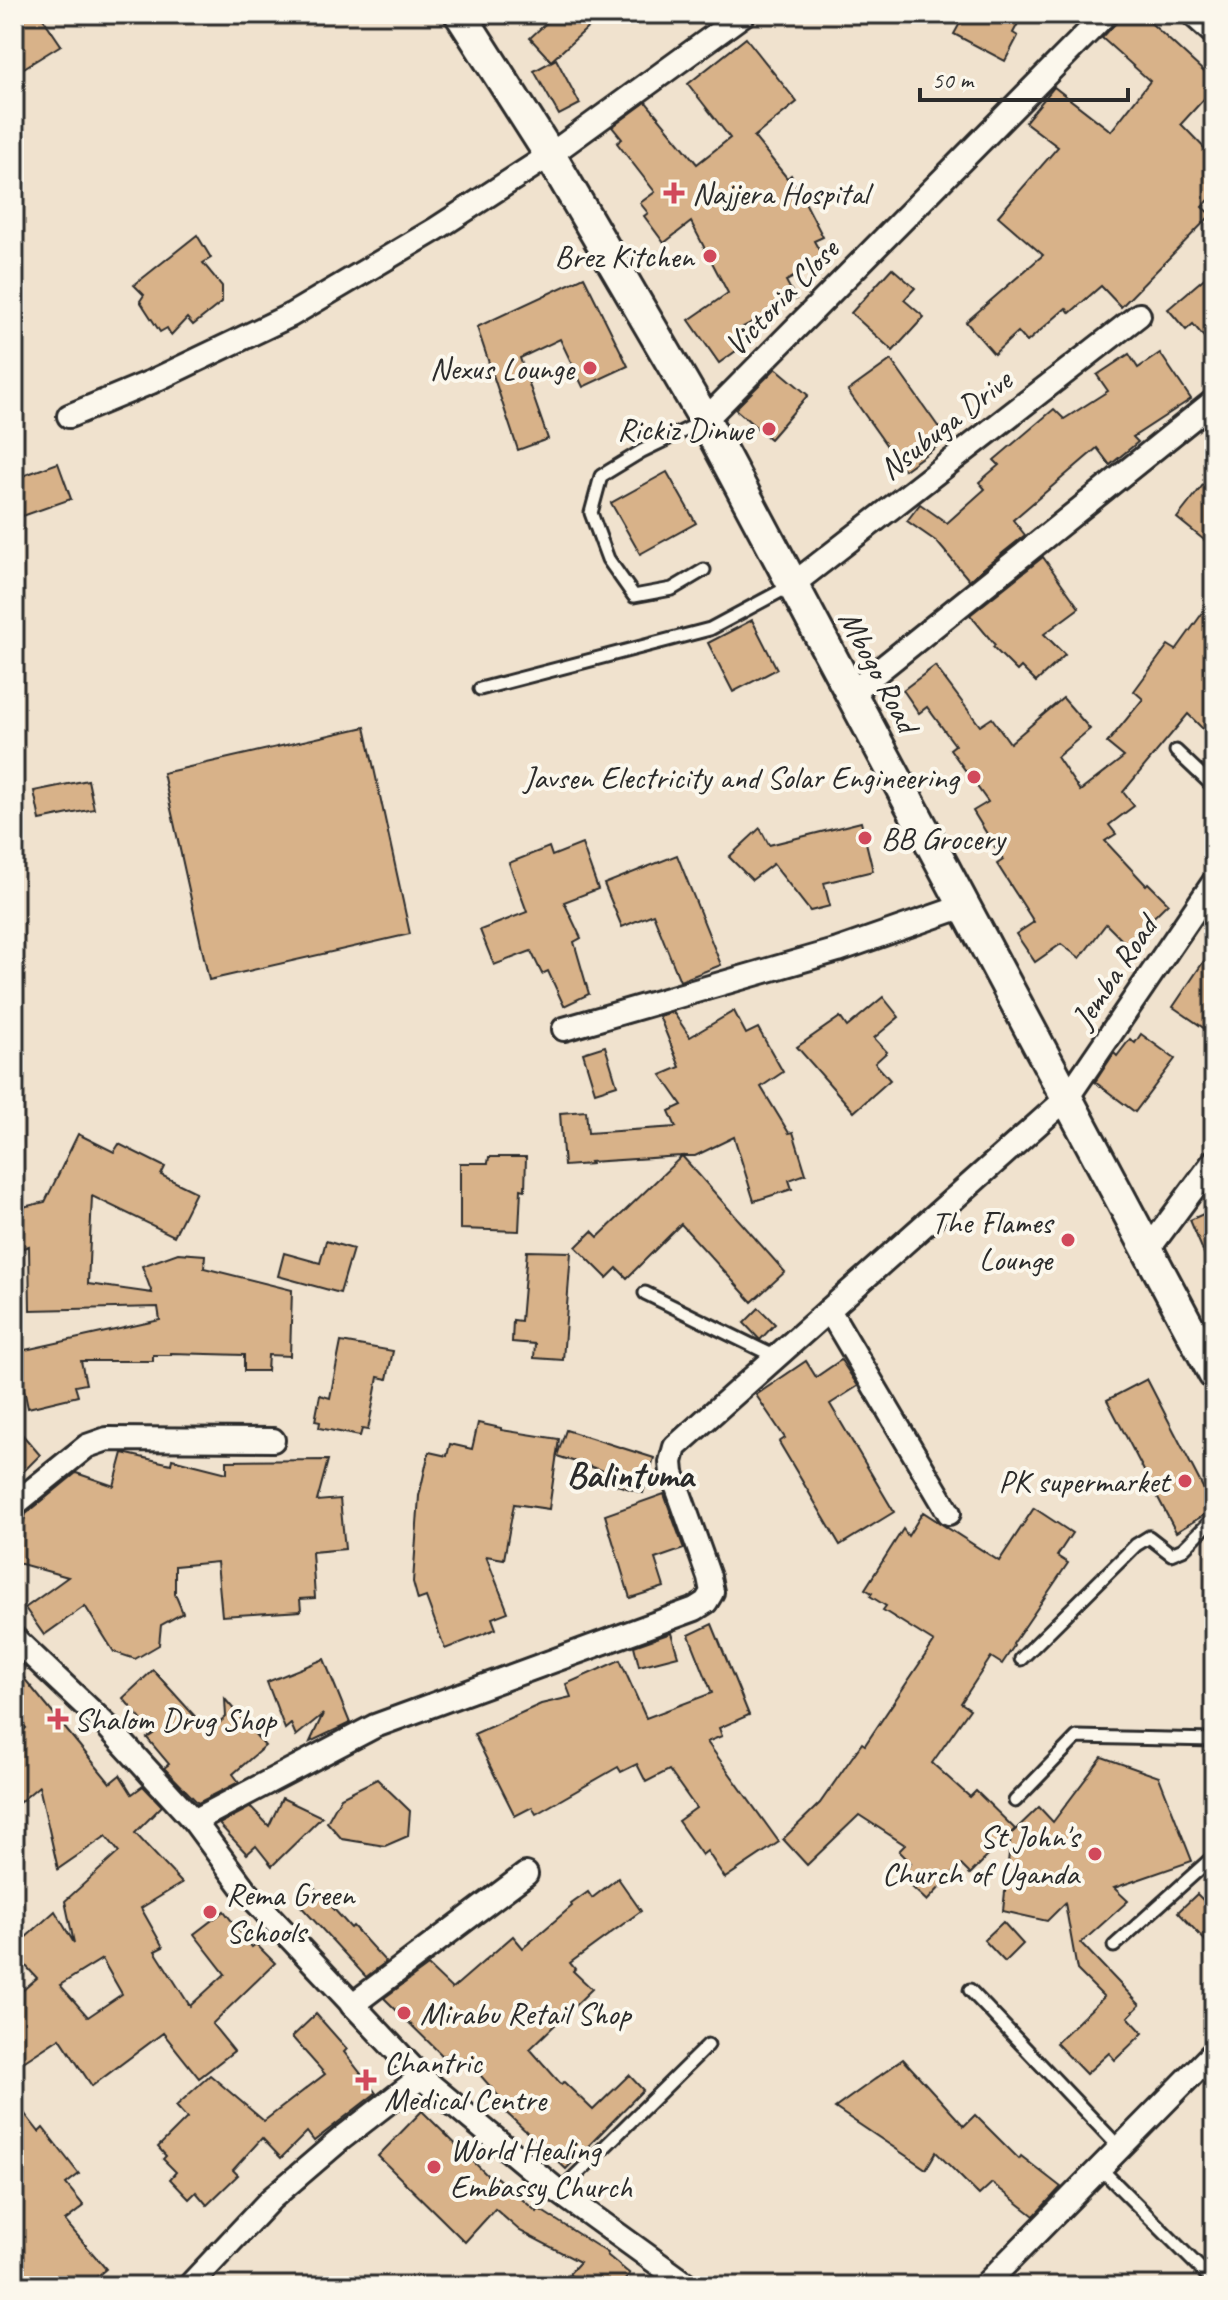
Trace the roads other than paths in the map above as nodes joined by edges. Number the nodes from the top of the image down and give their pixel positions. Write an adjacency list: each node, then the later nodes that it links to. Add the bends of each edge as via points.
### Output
1 (460, 14): 6 (main road, Mbogo Road)
2 (744, 14): 6 (street)
3 (1106, 14): 10 (street, Victoria Close)
4 (1184, 14): 5 (lane)
5 (1214, 41)
6 (550, 155): 9 (street, via 291,315); 10 (main road, Mbogo Road)
7 (1139, 315): 12 (street, Nsubuga Drive)
8 (1214, 401): 14 (street)
9 (69, 416)
10 (705, 420): 11 (lane, via 601,476 591,513 608,559 634,596 672,589); 12 (main road, Mbogo Road)
11 (704, 570)
12 (792, 585): 13 (lane, via 710,629); 14 (main road, Mbogo Road)
13 (480, 689)
14 (850, 694): 18 (main road, Mbogo Road)
15 (1176, 751): 16 (lane)
16 (1214, 787)
17 (1214, 882): 20 (street, Jemba Road)
18 (964, 906): 19 (street, via 838,950); 20 (main road, Mbogo Road)
19 (564, 1029)
20 (1067, 1098): 22 (main road, Mbogo Road); 24 (street, Jemba Road)
21 (1214, 1161): 22 (street)
22 (1148, 1250): 26 (main road, Mbogo Road)
23 (645, 1293): 25 (lane)
24 (829, 1310): 25 (street, Jemba Road); 29 (street)
25 (776, 1357): 35 (street, Jemba Road, via 672,1455 672,1473 709,1577 712,1592 706,1602 375,1726)
26 (1214, 1374)
27 (273, 1440): 28 (street, via 107,1439 87,1446)
28 (14, 1505)
29 (949, 1513)
30 (1214, 1518): 32 (lane, via 1171,1554 1149,1537 1136,1545)
31 (14, 1638): 35 (street, via 108,1727)
32 (1021, 1659)
33 (1214, 1740): 34 (lane, via 1077,1737)
34 (1015, 1801)
35 (194, 1821): 40 (street, via 245,1890)
36 (1214, 1856): 38 (lane)
37 (526, 1874): 40 (street)
38 (1114, 1946)
39 (970, 1990): 44 (lane)
40 (352, 2005): 43 (street)
41 (708, 2045): 46 (lane)
42 (1214, 2052): 44 (street)
43 (421, 2077): 46 (street); 48 (street, via 271,2199)
44 (1121, 2149): 45 (street)
45 (1100, 2168): 47 (lane); 50 (street)
46 (559, 2192): 49 (street)
47 (1214, 2282)
48 (189, 2286)
49 (689, 2286)
50 (984, 2286)

